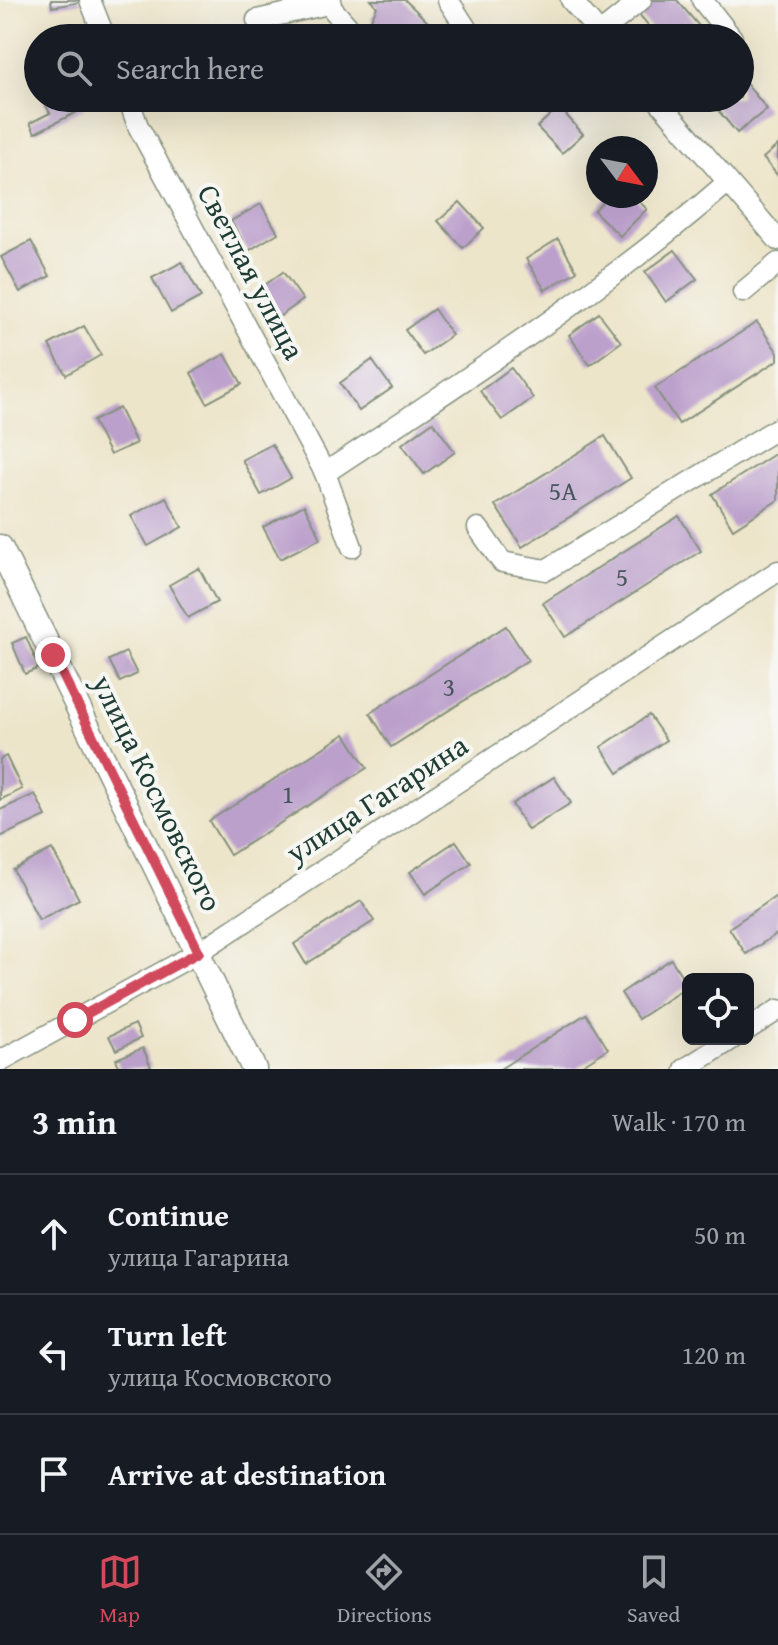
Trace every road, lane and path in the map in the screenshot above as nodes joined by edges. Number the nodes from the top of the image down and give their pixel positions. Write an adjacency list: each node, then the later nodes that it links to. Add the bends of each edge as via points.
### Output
1 (90, 0): 8 (street)
2 (448, 0): 10 (street)
3 (571, 0): 11 (street)
4 (641, 0): 12 (street)
5 (702, 0): 13 (street)
6 (329, 2): 7 (street); 9 (street)
7 (257, 20)
8 (99, 24)
9 (347, 24)
10 (463, 24)
11 (592, 24)
12 (615, 24)
13 (721, 24)
14 (133, 112): 21 (street, Светлая улица)
15 (668, 112): 16 (street)
16 (728, 182): 17 (street); 21 (street, via 524,340)
17 (778, 240)
18 (778, 263): 19 (street)
19 (743, 292)
20 (778, 428): 22 (street, via 546,570 502,562)
21 (325, 473): 24 (street, Светлая улица)
22 (478, 528)
23 (0, 547): 26 (main road, улица Космовского)
24 (352, 547)
25 (778, 571): 26 (street, улица Гагарина)
26 (199, 952): 30 (street, улица Гагарина); 31 (main road, улица Космовского)
27 (778, 1010): 28 (street)
28 (754, 1025)
29 (723, 1045): 32 (street)
30 (0, 1061)
31 (254, 1069)
32 (685, 1069)

